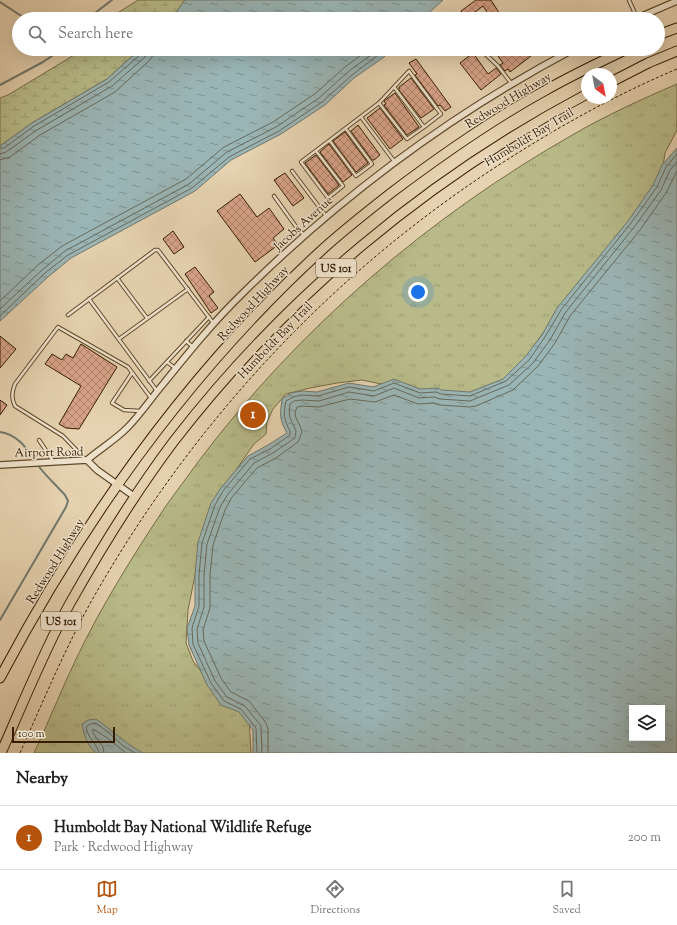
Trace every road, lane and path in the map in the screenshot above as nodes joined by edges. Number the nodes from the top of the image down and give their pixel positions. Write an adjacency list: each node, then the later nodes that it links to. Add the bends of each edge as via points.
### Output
1 (629, 0): 4 (lane)
2 (677, 1): 3 (street)
3 (664, 3): 5 (street)
4 (634, 12)
5 (648, 12)
6 (677, 28): 7 (highway)
7 (665, 32)
8 (677, 51): 13 (highway)
9 (487, 56): 16 (lane)
10 (561, 56): 16 (street, Jacobs Avenue)
11 (613, 56): 51 (highway, Redwood Highway / US 101, via 545,90 489,124 405,183 325,247 290,280 194,384)
12 (665, 56): 15 (highway)
13 (665, 56)
14 (677, 69): 55 (path, Humboldt Bay Trail, via 563,125 464,187 380,252 276,350 241,387 178,467 116,559 68,645)
15 (617, 79)
16 (511, 83): 25 (street, Jacobs Avenue)
17 (394, 87): 19 (lane); 21 (lane); 21 (lane, via 409,71 442,114)
18 (581, 97): 52 (highway, US 101, via 474,161 357,249 282,319 246,357 204,404)
19 (379, 102): 20 (lane); 21 (lane, via 407,140)
20 (361, 117): 22 (lane); 25 (lane)
21 (424, 127)
22 (346, 129): 23 (lane); 23 (lane, via 372,164 356,176)
23 (330, 141): 24 (lane)
24 (316, 151): 24 (lane, via 301,162 328,198 343,186)
25 (394, 161): 28 (street, Jacobs Avenue)
26 (292, 171): 28 (lane)
27 (274, 196): 29 (lane, via 296,228)
28 (326, 216): 29 (street, Jacobs Avenue)
29 (304, 235): 36 (street, Jacobs Avenue, via 241,294)
30 (117, 278): 31 (lane, via 158,250); 32 (lane); 35 (lane)
31 (188, 289): 34 (lane); 35 (lane)
32 (89, 299): 33 (lane); 37 (lane)
33 (68, 315)
34 (209, 317): 36 (lane); 38 (lane)
35 (147, 318): 37 (lane)
36 (214, 324): 39 (street, Jacobs Avenue)
37 (118, 340): 43 (lane)
38 (186, 341): 39 (lane); 40 (lane)
39 (193, 347): 41 (street, Jacobs Avenue)
40 (167, 362): 41 (lane); 43 (lane)
41 (175, 368): 44 (street, Jacobs Avenue)
42 (132, 373): 45 (lane); 46 (lane, via 112,403 124,410); 48 (lane, via 128,367 58,327 15,384 12,400 15,406 63,436)
43 (149, 381): 44 (lane)
44 (156, 391): 45 (street, Jacobs Avenue)
45 (151, 398): 46 (street, Jacobs Avenue)
46 (140, 411): 48 (street, Jacobs Avenue, via 127,428)
47 (39, 440): 49 (lane)
48 (87, 460): 49 (street, Airport Road); 51 (street, Airport Road)
49 (53, 461): 50 (street, Airport Road)
50 (0, 465)
51 (118, 485): 52 (street, Airport Road); 53 (highway, Redwood Highway / US 101, via 74,550)
52 (135, 497): 54 (highway, US 101, via 58,625)
53 (0, 678)
54 (1, 753)
55 (20, 753)

